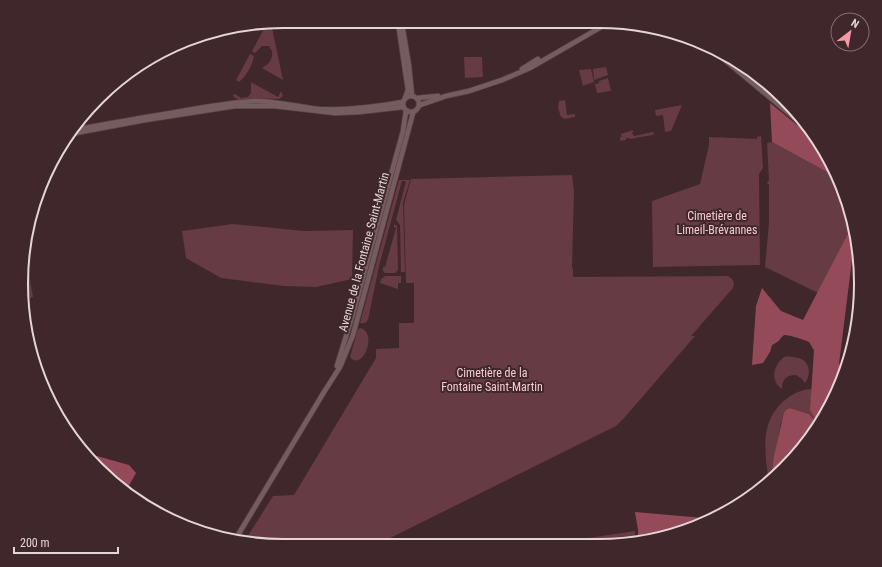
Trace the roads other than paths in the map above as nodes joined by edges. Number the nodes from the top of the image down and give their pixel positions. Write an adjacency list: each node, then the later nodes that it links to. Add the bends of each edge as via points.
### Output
1 (401, 28): 9 (main road)
2 (401, 28): 10 (main road, Avenue de la Fontaine Saint-Martin, via 408,90)
3 (594, 28): 7 (main road)
4 (599, 28): 7 (main road, via 530,68)
5 (731, 65): 6 (main road)
6 (738, 71): 13 (main road)
7 (514, 74): 8 (main road, via 489,85)
8 (446, 96): 9 (main road); 11 (main road)
9 (415, 97): 10 (main road); 11 (main road)
10 (404, 105): 12 (main road); 14 (main road, via 339,110 276,102 235,102); 15 (main road, via 339,113 275,106 235,106); 16 (main road, Avenue de la Fontaine Saint-Martin, via 403,131)
11 (420, 105): 12 (main road)
12 (412, 113): 16 (main road, Avenue de la Fontaine Saint-Martin)
13 (791, 115)
14 (81, 128)
15 (78, 133)
16 (384, 209): 17 (main road, Avenue de la Fontaine Saint-Martin)
17 (379, 228): 18 (main road, Avenue de la Fontaine Saint-Martin); 19 (main road, Avenue de la Fontaine Saint-Martin)
18 (355, 307): 19 (main road, via 352,322); 20 (main road, Avenue de la Fontaine Saint-Martin, via 339,363)
19 (355, 325): 20 (main road, Avenue de la Fontaine Saint-Martin, via 340,367)
20 (324, 392): 21 (main road, Avenue de la Fontaine Saint-Martin)
21 (238, 535)

